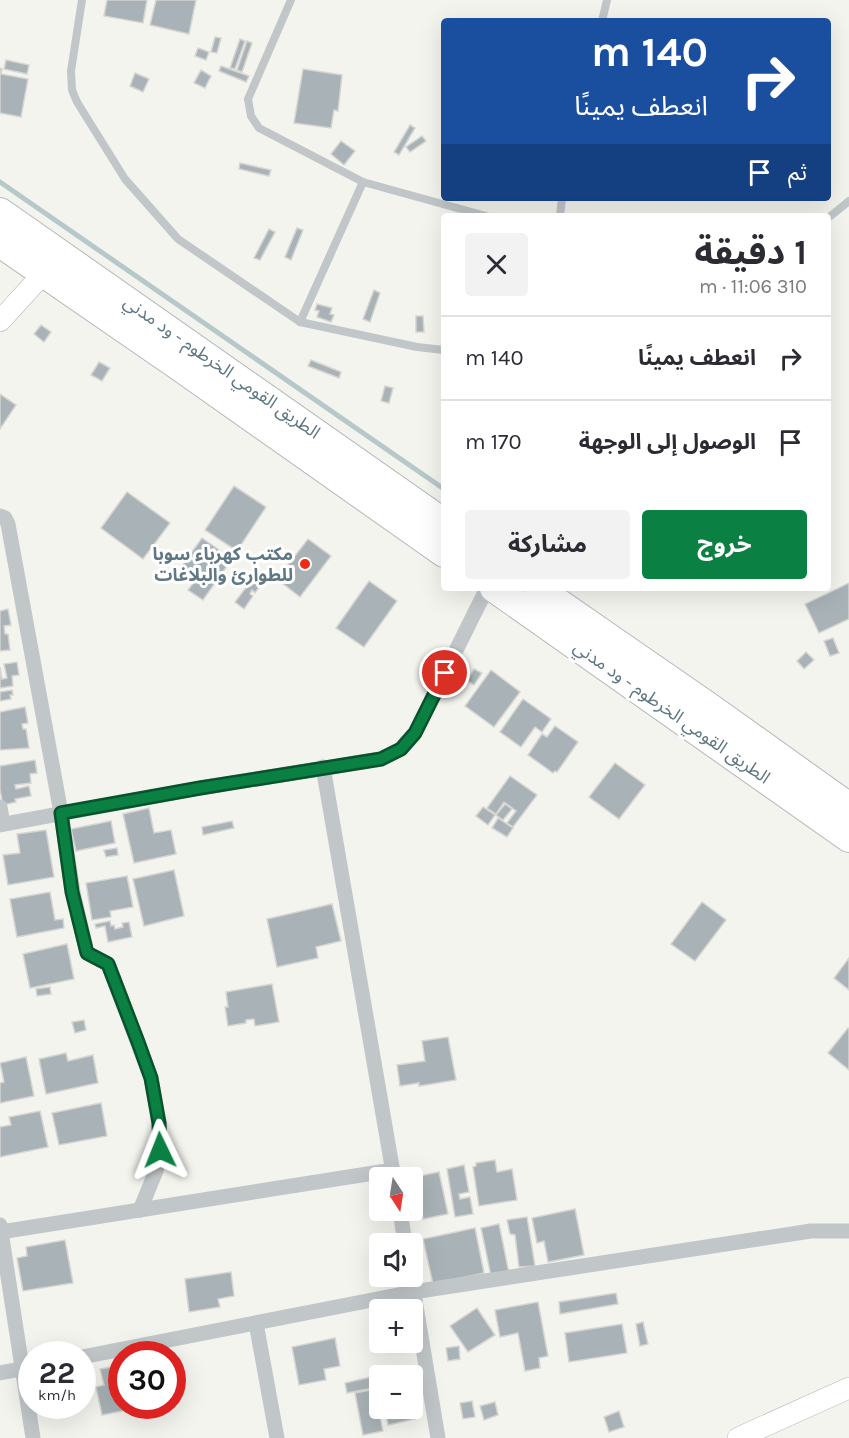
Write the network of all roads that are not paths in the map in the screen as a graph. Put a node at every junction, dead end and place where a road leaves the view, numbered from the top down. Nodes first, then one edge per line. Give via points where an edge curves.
1 (82, 0) edge
2 (291, 0) edge
3 (607, 0) edge
4 (603, 18) edge
5 (363, 182) junction
6 (849, 201) edge
7 (0, 212) edge
8 (475, 213) edge
9 (831, 216) edge
10 (0, 243) edge
11 (44, 273) junction
12 (0, 321) edge
13 (300, 322) junction
14 (441, 350) edge
15 (0, 516) edge
16 (441, 521) edge
17 (441, 551) edge
18 (486, 591) edge
19 (498, 591) edge
20 (541, 591) edge
21 (323, 767) junction
22 (0, 807) edge
23 (849, 807) edge
24 (61, 813) junction
25 (2, 825) edge
26 (849, 837) edge
27 (392, 1167) edge
28 (369, 1177) edge
29 (140, 1210) junction
30 (0, 1230) edge
31 (849, 1231) edge
32 (423, 1283) edge
33 (400, 1287) edge
34 (413, 1287) edge
35 (256, 1323) junction
36 (22, 1341) edge
37 (96, 1354) edge
38 (18, 1370) edge
39 (0, 1373) edge
40 (849, 1388) edge
41 (31, 1419) edge
42 (33, 1438) edge
43 (277, 1438) edge
44 (438, 1438) edge
45 (738, 1438) edge

1 - 13 lane via 71,71 72,90 125,180 178,239
2 - 5 lane via 248,99 251,116 259,128
3 - 4 lane
5 - 8 lane
5 - 13 lane
6 - 9 lane
7 - 16 highway, الطريق القومي الخرطوم - ود مدني
10 - 11 highway, الطريق القومي الخرطوم - ود مدني
11 - 12 street
11 - 17 highway, الطريق القومي الخرطوم - ود مدني
13 - 14 lane
15 - 24 street via 8,524
18 - 21 street via 415,733 401,749 381,759
19 - 26 highway, الطريق القومي الخرطوم - ود مدني
20 - 23 highway, الطريق القومي الخرطوم - ود مدني
21 - 24 street
21 - 27 street
22 - 25 street
24 - 25 street
24 - 29 street via 72,892 87,953 108,964 151,1078 160,1150
28 - 29 street
29 - 30 street
30 - 36 street
31 - 32 street via 811,1231
33 - 35 street
34 - 44 street
35 - 37 street
35 - 43 street
38 - 39 street
40 - 45 street
41 - 42 street

